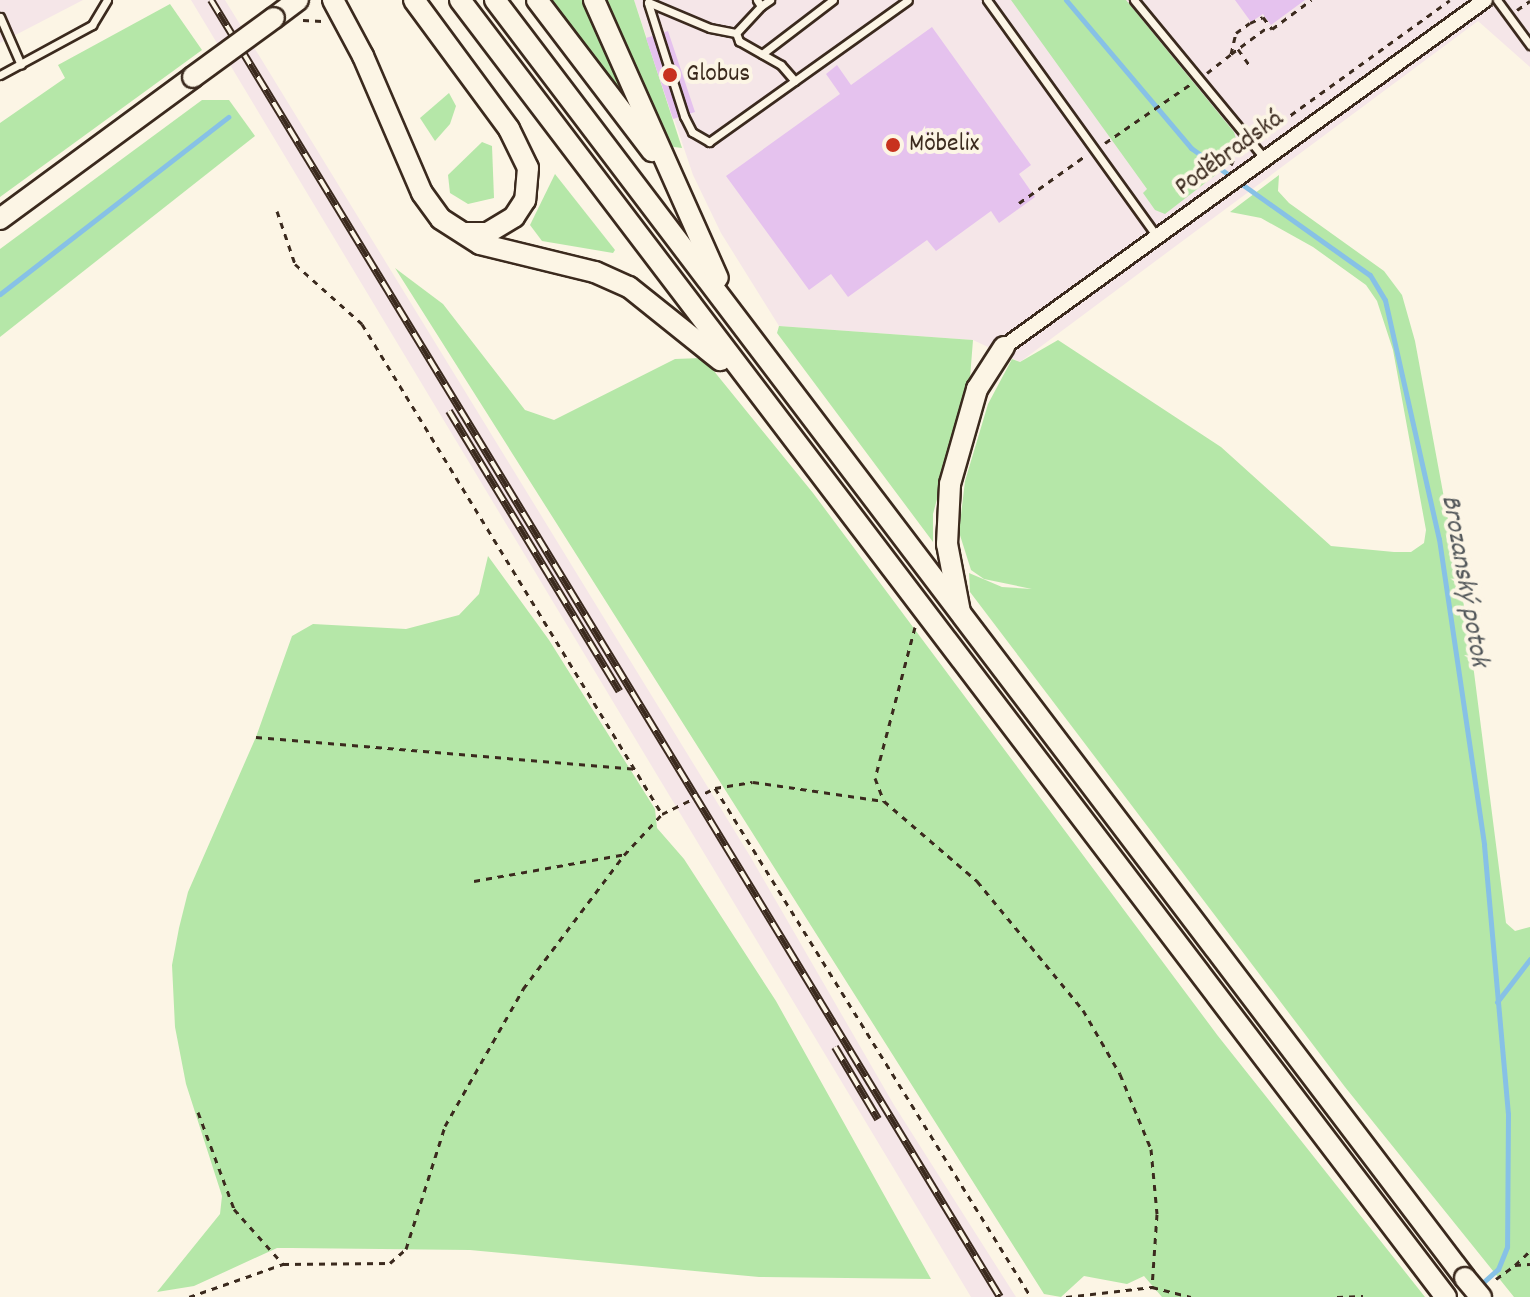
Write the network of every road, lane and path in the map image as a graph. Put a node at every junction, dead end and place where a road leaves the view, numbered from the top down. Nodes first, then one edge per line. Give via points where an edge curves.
1 (107, 0) edge
2 (287, 0) edge
3 (414, 0) edge
4 (460, 0) edge
5 (495, 0) edge
6 (537, 0) edge
7 (594, 0) edge
8 (770, 0) edge
9 (833, 0) edge
10 (886, 0) edge
11 (908, 0) edge
12 (987, 0) edge
13 (1134, 0) edge
14 (1311, 0) edge
15 (1450, 0) edge
16 (1485, 0) edge
17 (1497, 0) edge
18 (1530, 1) edge
19 (648, 2) edge
20 (759, 3) edge
21 (336, 6) edge
22 (297, 10) edge
23 (893, 10) junction
24 (1509, 16) junction
25 (0, 17) edge
26 (274, 18) junction
27 (1269, 26) junction
28 (736, 33) junction
29 (1530, 45) edge
30 (1238, 49) junction
31 (762, 54) junction
32 (1231, 54) junction
33 (21, 65) junction
34 (1250, 66) dead end
35 (0, 75) edge
36 (1200, 78) junction
37 (795, 81) junction
38 (1249, 137) junction
39 (1095, 150) junction
40 (1265, 159) junction
41 (1236, 171) junction
42 (671, 177) junction
43 (1019, 203) dead end
44 (277, 211) dead end
45 (0, 219) edge
46 (441, 219) junction
47 (1157, 237) junction
48 (741, 324) junction
49 (1004, 347) joint
50 (758, 395) junction
51 (920, 608) junction
52 (961, 619) junction
53 (256, 737) dead end
54 (635, 769) junction
55 (715, 788) junction
56 (884, 801) junction
57 (662, 814) junction
58 (625, 854) junction
59 (474, 881) dead end
60 (198, 1112) dead end
61 (1530, 1251) edge
62 (283, 1264) junction
63 (1530, 1264) edge
64 (1515, 1265) junction
65 (1496, 1279) dead end
66 (1152, 1287) junction
67 (1363, 1296) edge
68 (1446, 1296) edge
69 (189, 1297) edge
70 (1031, 1297) edge
71 (1066, 1297) edge
72 (1191, 1297) edge
73 (1337, 1297) edge
74 (1350, 1297) edge
75 (1481, 1297) edge

1 - 33 lane via 92,25
2 - 26 main road
3 - 46 main road via 521,148 528,168 525,200 507,224 477,234
4 - 50 main road
5 - 48 main road
6 - 42 main road
7 - 42 main road
8 - 20 lane
9 - 31 lane
10 - 23 lane
11 - 23 lane
12 - 39 lane
13 - 36 lane
14 - 27 path
15 - 38 path via 1281,122 1269,123
16 - 40 street, Poděbradská
17 - 24 lane
18 - 24 path
19 - 28 lane
19 - 37 lane via 684,116 703,142
20 - 28 lane
21 - 22 path via 318,23
21 - 46 main road via 422,193
22 - 26 main road
23 - 37 lane
24 - 29 lane
25 - 33 lane
26 - 45 main road, bridge
27 - 30 path
27 - 32 path via 1263,17 1236,33
28 - 31 lane via 739,41
30 - 32 path
30 - 34 path
31 - 37 lane
32 - 36 path
33 - 35 lane
36 - 38 lane
36 - 39 path
38 - 40 lane
38 - 41 path via 1236,148
39 - 43 path
39 - 47 lane
40 - 41 street, Poděbradská
41 - 47 street, Poděbradská via 1221,190
42 - 48 main road
44 - 54 path via 295,264 362,324
46 - 50 main road via 480,244 577,267 629,287 681,324
47 - 49 street, Poděbradská
48 - 52 main road
49 - 52 main road via 977,389 950,484 947,544
50 - 51 main road
51 - 56 path via 875,778
51 - 68 main road
52 - 75 main road, bridge
53 - 54 path
54 - 57 path
55 - 56 path via 753,782
55 - 57 path
55 - 70 path
56 - 66 path via 977,881 1083,1010 1120,1074 1151,1149 1157,1214
57 - 58 path
58 - 59 path
58 - 62 path via 523,989 445,1126 406,1249 390,1263
60 - 62 path via 234,1209
61 - 64 path
62 - 69 path
63 - 64 path
64 - 65 path
66 - 71 path
66 - 72 path
67 - 74 path
73 - 74 path

